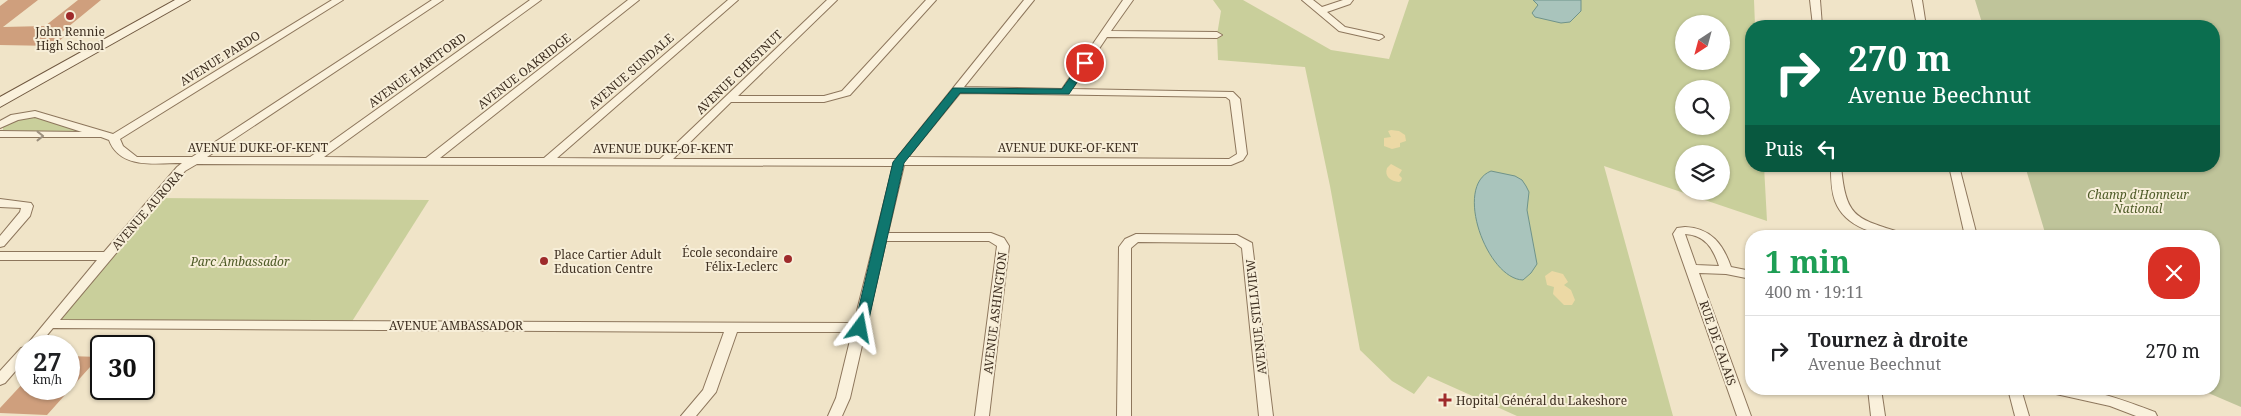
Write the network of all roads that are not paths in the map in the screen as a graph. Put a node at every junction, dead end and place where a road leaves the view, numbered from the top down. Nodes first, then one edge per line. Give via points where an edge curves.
1 (165, 0) edge
2 (184, 0) edge
3 (338, 0) edge
4 (438, 0) edge
5 (536, 0) edge
6 (634, 0) edge
7 (733, 0) edge
8 (832, 0) edge
9 (931, 0) edge
10 (1029, 0) edge
11 (1128, 0) edge
12 (1307, 0) edge
13 (1348, 0) edge
14 (1815, 0) edge
15 (1917, 0) edge
16 (1320, 10) junction
17 (1817, 20) edge
18 (1921, 20) edge
19 (1105, 34) junction
20 (1217, 35) dead end
21 (1379, 37) dead end
22 (957, 90) junction
23 (0, 91) edge
24 (1065, 92) junction
25 (729, 99) junction
26 (0, 103) edge
27 (0, 125) edge
28 (0, 134) edge
29 (111, 136) junction
30 (194, 160) junction
31 (313, 160) junction
32 (430, 161) junction
33 (546, 162) junction
34 (663, 162) junction
35 (899, 162) junction
36 (1837, 172) edge
37 (1955, 172) edge
38 (0, 203) edge
39 (1882, 230) edge
40 (1970, 230) edge
41 (881, 237) junction
42 (0, 242) edge
43 (0, 256) edge
44 (107, 256) junction
45 (1692, 269) junction
46 (1726, 270) junction
47 (1745, 274) edge
48 (52, 324) junction
49 (732, 327) junction
50 (860, 328) junction
51 (42, 335) edge
52 (15, 363) edge
53 (0, 380) edge
54 (1875, 395) edge
55 (2017, 395) edge
56 (2084, 395) edge
57 (688, 416) edge
58 (835, 416) edge
59 (982, 416) edge
60 (1124, 416) edge
61 (1266, 416) edge
62 (1744, 416) edge
63 (1878, 416) edge
64 (2022, 416) edge
65 (2150, 416) edge

1 - 23 main road
2 - 26 main road
3 - 29 street, AVENUE PARDO
4 - 30 street, AVENUE AURORA
5 - 31 street, AVENUE HARTFORD
6 - 32 street, AVENUE OAKRIDGE
7 - 33 street, AVENUE SUNDALE
8 - 25 street, AVENUE CHESTNUT
9 - 25 street via 846,93 824,99
10 - 22 street
11 - 19 street
12 - 16 street
13 - 16 street
14 - 17 street
15 - 18 street
16 - 21 street via 1342,29
19 - 20 street
19 - 24 street
22 - 24 street
22 - 35 street
24 - 35 street, AVENUE DUKE-OF-KENT via 1229,94 1235,99 1242,154 1231,162
25 - 34 street, AVENUE CHESTNUT
27 - 29 street via 15,117 35,114
28 -> 29 street
29 - 30 street, AVENUE DUKE-OF-KENT via 123,153 135,160
30 - 31 street, AVENUE DUKE-OF-KENT
30 - 44 street, AVENUE AURORA via 181,169
31 - 32 street, AVENUE DUKE-OF-KENT
32 - 33 street, AVENUE DUKE-OF-KENT
33 - 34 street, AVENUE DUKE-OF-KENT
34 - 35 street, AVENUE DUKE-OF-KENT
35 - 41 street
36 - 39 street via 1841,202 1847,211 1864,223
37 - 40 street
38 - 42 street via 27,206 26,213
41 - 50 street
41 - 59 street, AVENUE ASHINGTON via 991,237 1003,246
43 - 44 street
44 - 48 street, AVENUE AURORA
45 - 46 street
45 - 46 street, RUE DE CALAIS via 1679,234 1681,231 1712,239
45 - 62 street, RUE DE CALAIS
46 - 47 street
48 - 49 street, AVENUE AMBASSADOR
48 - 51 street, AVENUE AURORA
49 - 50 street, AVENUE AMBASSADOR
49 - 57 street via 709,392
50 - 58 street via 844,398
52 - 53 street
54 - 63 street
55 - 64 street
56 - 65 street via 2112,401
60 - 61 street, AVENUE STILLVIEW via 1125,247 1136,238 1237,239 1248,246

